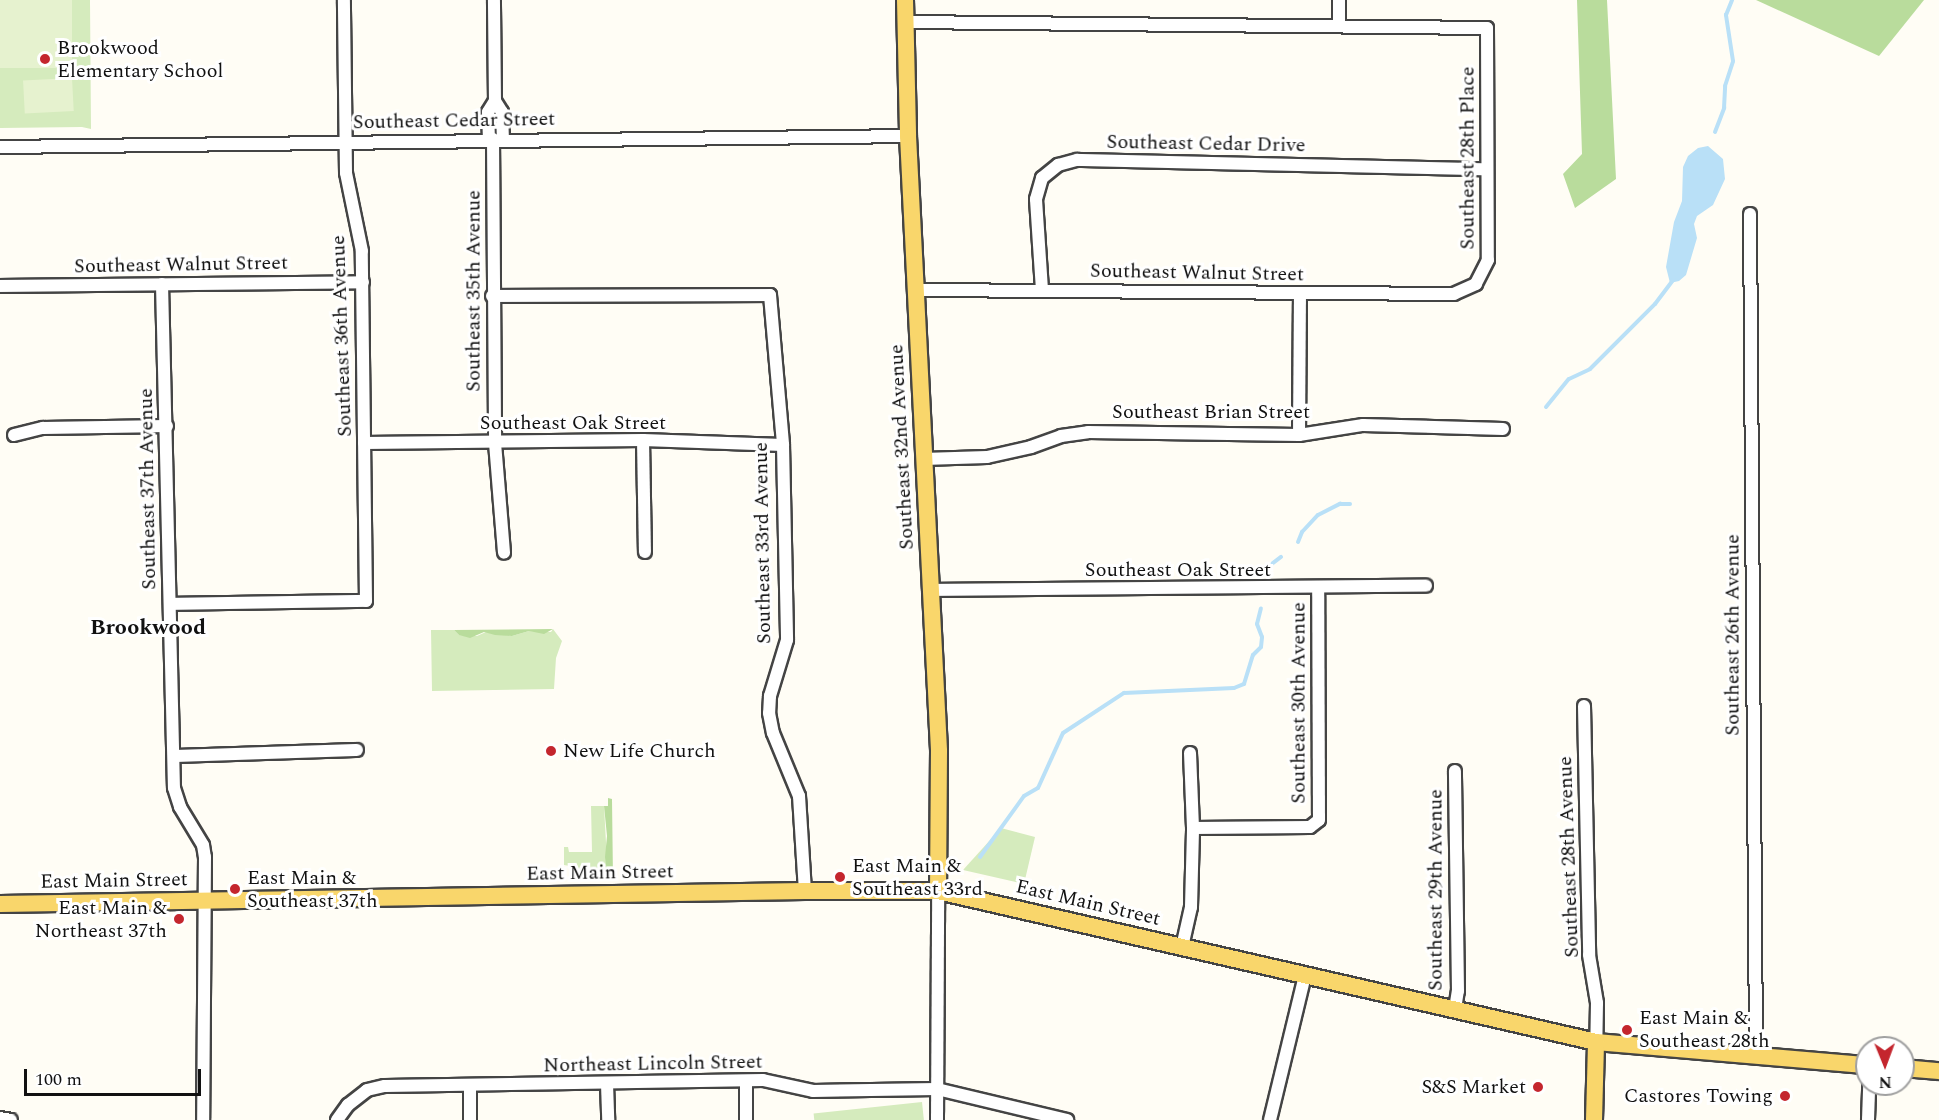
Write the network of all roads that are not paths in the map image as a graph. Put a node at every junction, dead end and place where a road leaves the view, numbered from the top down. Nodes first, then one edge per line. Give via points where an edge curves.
1 (344, 0) edge
2 (494, 0) edge
3 (905, 0) edge
4 (1339, 0) edge
5 (905, 22) junction
6 (1339, 26) junction
7 (908, 136) junction
8 (495, 140) junction
9 (345, 142) junction
10 (0, 147) edge
11 (1487, 169) junction
12 (1750, 214) dead end
13 (363, 282) junction
14 (162, 284) junction
15 (1476, 284) joint
16 (0, 286) edge
17 (916, 290) junction
18 (1042, 290) junction
19 (1300, 294) junction
20 (492, 296) junction
21 (167, 426) junction
22 (1503, 429) dead end
23 (14, 435) dead end
24 (1299, 435) junction
25 (643, 440) junction
26 (364, 443) junction
27 (495, 443) junction
28 (783, 445) junction
29 (923, 459) junction
30 (645, 552) dead end
31 (504, 553) dead end
32 (1426, 586) dead end
33 (1318, 589) junction
34 (930, 590) junction
35 (170, 604) junction
36 (1584, 706) dead end
37 (357, 750) dead end
38 (1190, 753) dead end
39 (174, 756) junction
40 (1455, 771) dead end
41 (1193, 828) junction
42 (805, 891) junction
43 (938, 891) junction
44 (207, 901) junction
45 (0, 904) edge
46 (1182, 947) junction
47 (1305, 975) junction
48 (1455, 1009) junction
49 (1596, 1042) junction
50 (1756, 1056) junction
51 (1855, 1064) edge
52 (1915, 1069) edge
53 (1939, 1071) edge
54 (746, 1081) junction
55 (607, 1084) junction
56 (470, 1085) junction
57 (937, 1089) junction
58 (1869, 1096) edge
59 (0, 1118) edge
60 (11, 1120) edge
61 (203, 1120) edge
62 (337, 1120) edge
63 (470, 1120) edge
64 (608, 1120) edge
65 (746, 1120) edge
66 (938, 1120) edge
67 (1066, 1120) edge
68 (1270, 1120) edge
69 (1594, 1120) edge
70 (1868, 1120) edge

1 - 9 street, Southeast 36th Avenue
2 - 8 street, Southeast 35th Avenue via 495,101 488,112
3 - 5 main road, Southeast 32nd Avenue
4 - 6 street
5 - 6 street
5 - 7 main road, Southeast 32nd Avenue
6 - 11 street, Southeast 28th Place via 1487,28
7 - 8 street, Southeast Cedar Street
7 - 17 main road, Southeast 32nd Avenue
8 - 9 street, Southeast Cedar Street
8 - 20 street, Southeast 35th Avenue
9 - 10 street, Southeast Cedar Street
9 - 13 street, Southeast 36th Avenue via 347,184 359,229
11 - 15 street, Southeast 28th Place via 1488,260
11 - 18 street, Southeast Cedar Drive via 1077,160 1058,165 1042,178 1036,199
12 - 50 street, Southeast 26th Avenue
13 - 14 street, Southeast Walnut Street
13 - 26 street, Southeast 36th Avenue
14 - 16 street, Southeast Walnut Street
14 - 21 street, Southeast 37th Avenue
15 - 19 street, Southeast Walnut Street via 1454,294
17 - 18 street, Southeast Walnut Street
17 - 29 main road, Southeast 32nd Avenue
18 - 19 street, Southeast Walnut Street
19 - 24 street
20 - 27 street, Southeast 35th Avenue
20 - 28 street, Southeast 33rd Avenue via 770,295
21 - 23 street via 43,428
21 - 35 street, Southeast 37th Avenue
22 - 24 street, Southeast Brian Street via 1364,425
24 - 29 street, Southeast Brian Street via 1088,432 987,457
25 - 27 street, Southeast Oak Street
25 - 28 street, Southeast Oak Street
25 - 30 street
26 - 27 street, Southeast Oak Street
26 - 35 street, Southeast 36th Avenue via 366,601
27 - 31 street, Southeast 35th Avenue
28 - 42 street, Southeast 33rd Avenue via 787,640 770,696 769,713 799,796
29 - 34 main road, Southeast 32nd Avenue
32 - 33 street, Southeast Oak Street
33 - 34 street, Southeast Oak Street
33 - 41 street, Southeast 30th Avenue via 1319,820 1310,827
34 - 43 main road, Southeast 32nd Avenue via 939,751
35 - 39 street, Southeast 37th Avenue
36 - 49 street, Southeast 28th Avenue via 1589,955 1596,987
37 - 39 street
38 - 41 street
39 - 44 street, Southeast 37th Avenue via 177,799 203,845
40 - 48 street, Southeast 29th Avenue
41 - 46 street via 1191,907
42 - 43 main road, East Main Street
42 - 44 main road, East Main Street
43 - 46 main road, East Main Street
43 - 57 street
44 - 45 main road, East Main Street
44 - 61 street, Southeast 37th Avenue
46 - 47 main road, East Main Street
47 - 48 main road, East Main Street
47 - 68 street
48 - 49 main road, East Main Street
49 - 50 main road, East Main Street
49 - 69 main road
50 - 51 main road, East Main Street
52 - 53 main road
54 - 55 street, Northeast Lincoln Street
54 - 57 street, Northeast Lincoln Street via 763,1080 813,1091
54 - 65 street
55 - 56 street, Northeast Lincoln Street
55 - 64 street
56 - 62 street, Northeast Lincoln Street via 385,1086 367,1090
56 - 63 street
57 - 66 street
57 - 67 street, Northeast Lincoln Street
58 - 70 street
59 - 60 street

